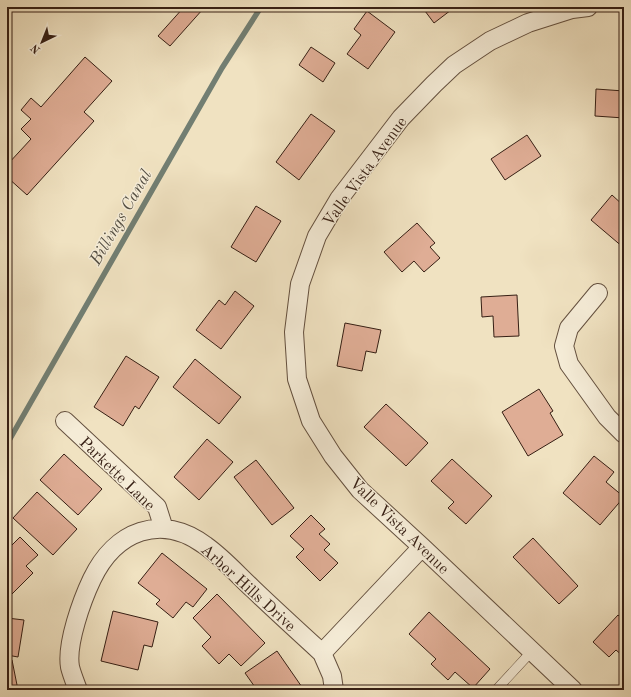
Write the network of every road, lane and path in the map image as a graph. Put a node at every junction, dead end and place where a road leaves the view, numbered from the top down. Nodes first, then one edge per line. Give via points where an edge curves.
1 (588, 7) edge
2 (598, 293) dead end
3 (65, 421) dead end
4 (624, 434) edge
5 (164, 529) junction
6 (422, 546) junction
7 (532, 651) junction
8 (322, 653) junction
9 (78, 690) edge
10 (334, 690) edge
11 (496, 690) edge
12 (573, 690) edge

1 - 6 street, Valle Vista Avenue via 572,9 528,23 490,41 454,65 434,84 402,118 339,199 317,236 300,284 294,332 297,380 311,421 333,456 360,490
2 - 4 street via 569,328 564,346 570,364 607,417
3 - 5 street, Parkette Lane via 157,508
5 - 8 street, Arbor Hills Drive via 183,533 206,546
5 - 9 street, Arbor Hills Drive via 146,529 126,538 109,552 99,565 88,588 70,646 70,666
6 - 7 street, Valle Vista Avenue
6 - 8 street
7 - 11 lane
7 - 12 street, Valle Vista Avenue
8 - 10 street, Arbor Hills Drive via 332,676

